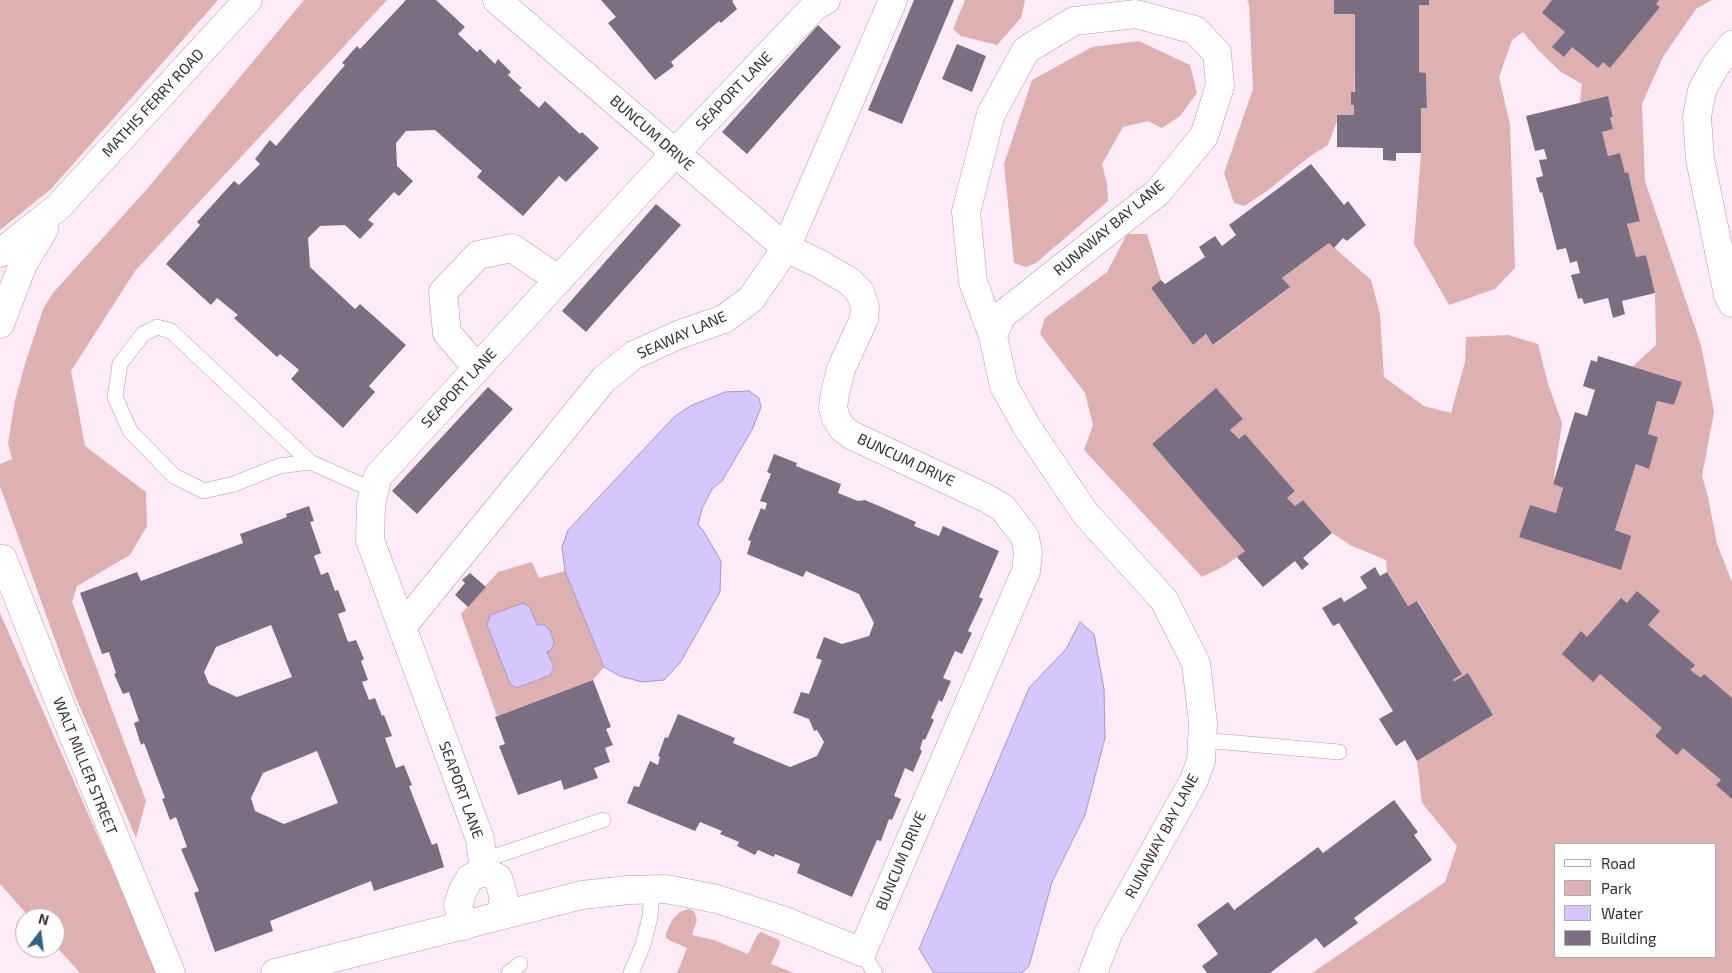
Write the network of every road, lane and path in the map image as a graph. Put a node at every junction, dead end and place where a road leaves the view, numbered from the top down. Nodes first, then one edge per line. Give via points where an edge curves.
1 (248, 0) edge
2 (497, 0) edge
3 (826, 0) edge
4 (887, 2) edge
5 (1732, 44) edge
6 (675, 153) junction
7 (58, 207) junction
8 (786, 248) junction
9 (0, 254) edge
10 (559, 280) junction
11 (1732, 304) edge
12 (0, 324) edge
13 (993, 336) junction
14 (477, 368) junction
15 (310, 462) junction
16 (374, 491) junction
17 (1, 551) edge
18 (402, 628) junction
19 (1202, 740) junction
20 (1339, 752) dead end
21 (603, 820) dead end
22 (484, 866) junction
23 (652, 890) junction
24 (500, 916) junction
25 (464, 926) junction
26 (868, 962) edge
27 (171, 973) edge
28 (276, 973) edge
29 (631, 973) edge
30 (1093, 973) edge

1 - 7 street, MATHIS FERRY ROAD
2 - 6 street, BUNCUM DRIVE
3 - 6 street, SEAPORT LANE via 814,7
4 - 8 street, SEAWAY LANE
5 - 11 street via 1702,90 1697,117 1700,159
6 - 8 street, BUNCUM DRIVE
6 - 10 street, SEAPORT LANE
7 - 9 street, MATHIS FERRY ROAD
7 - 12 street, MATHIS FERRY ROAD via 25,259
8 - 18 street, SEAWAY LANE via 751,299 724,319 634,355 604,379
8 - 26 street, BUNCUM DRIVE via 850,281 860,292 865,307 864,319 841,369 835,393 833,408 842,428 1004,508 1025,537 1028,553 1026,571
10 - 14 street, SEAPORT LANE
10 - 14 street via 512,248 478,255 444,292 447,333
13 - 13 street, RUNAWAY BAY LANE via 1001,316 1158,192 1204,136 1220,86 1217,53 1195,30 1136,14 1074,21 1026,50 991,114 966,212 973,282
13 - 19 street, RUNAWAY BAY LANE via 1004,386 1027,427 1084,513 1164,600 1196,663
14 - 16 street, SEAPORT LANE via 378,476
15 - 15 lane via 171,331 157,327 143,334 120,364 115,397 130,431 174,476 204,491 234,484 279,466
15 - 16 lane
16 - 18 street, SEAPORT LANE via 370,540
17 - 27 street, WALT MILLER STREET via 84,764
18 - 22 street, SEAPORT LANE via 480,839
19 - 20 lane
19 - 30 street, RUNAWAY BAY LANE via 1201,761 1194,780 1108,934
21 - 22 lane
22 - 24 street via 498,878 504,898
22 - 25 street via 470,878 463,890 458,905
23 - 24 street via 582,895
23 - 26 street via 666,889 717,899 785,921
23 - 29 lane via 643,945
24 - 25 street
25 - 28 street

